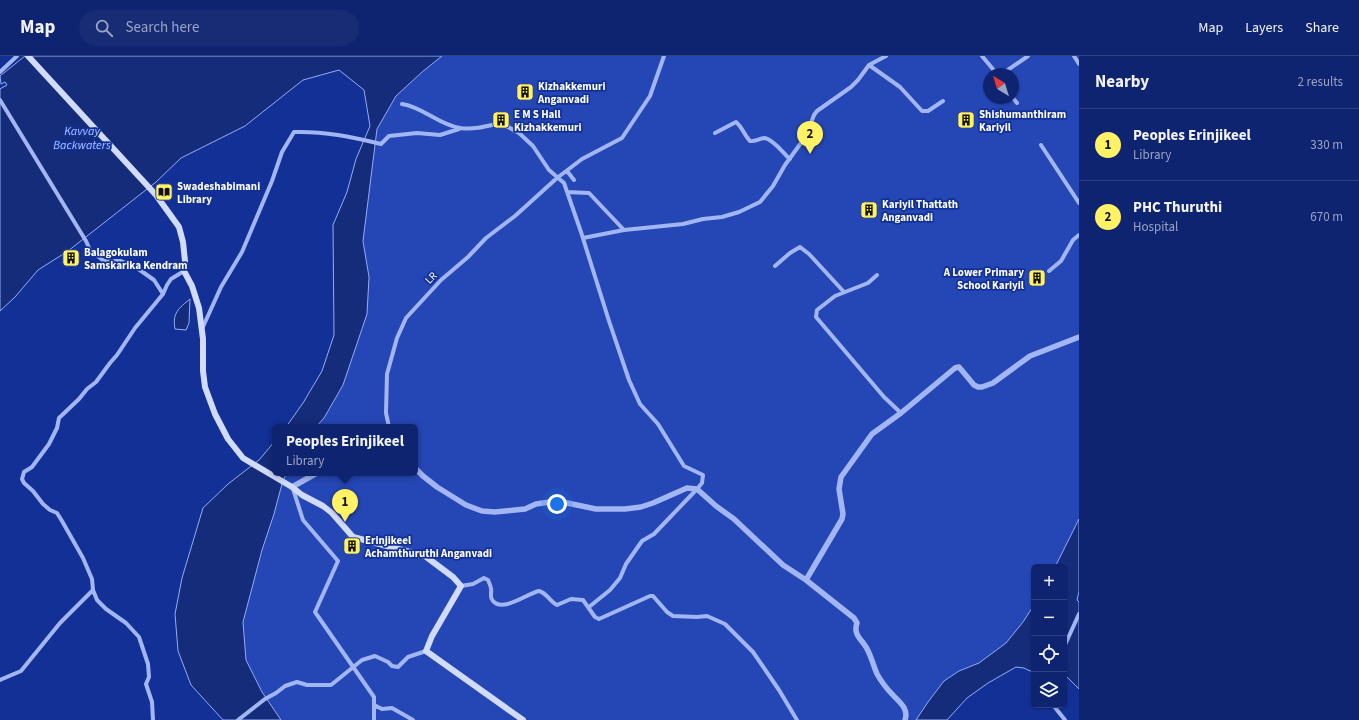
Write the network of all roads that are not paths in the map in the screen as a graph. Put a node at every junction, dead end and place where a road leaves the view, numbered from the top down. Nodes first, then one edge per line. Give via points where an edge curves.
1 (17, 56) edge
2 (28, 56) edge
3 (664, 56) edge
4 (886, 56) edge
5 (982, 56) edge
6 (1028, 56) edge
7 (1074, 56) edge
8 (1079, 64) edge
9 (869, 65) junction
10 (992, 68) edge
11 (1011, 68) edge
12 (0, 72) edge
13 (0, 100) edge
14 (943, 101) dead end
15 (402, 104) dead end
16 (460, 128) junction
17 (715, 132) dead end
18 (1041, 145) dead end
19 (790, 159) junction
20 (566, 171) junction
21 (557, 178) junction
22 (574, 180) dead end
23 (567, 192) junction
24 (1079, 203) edge
25 (624, 230) junction
26 (1079, 234) edge
27 (583, 238) junction
28 (775, 266) dead end
29 (1049, 270) dead end
30 (184, 271) junction
31 (877, 275) dead end
32 (844, 292) junction
33 (163, 294) junction
34 (202, 330) junction
35 (1079, 337) edge
36 (901, 413) junction
37 (389, 424) edge
38 (418, 471) edge
39 (272, 476) edge
40 (273, 476) edge
41 (312, 476) edge
42 (292, 487) junction
43 (697, 489) junction
44 (806, 580) junction
45 (461, 586) junction
46 (93, 590) junction
47 (589, 607) junction
48 (1079, 614) edge
49 (1067, 640) edge
50 (426, 651) junction
51 (354, 667) junction
52 (0, 680) edge
53 (374, 705) junction
54 (1055, 708) edge
55 (152, 720) edge
56 (238, 720) edge
57 (374, 720) edge
58 (413, 720) edge
59 (523, 720) edge
60 (797, 720) edge
61 (905, 720) edge
62 (1065, 720) edge

1 - 12 street
2 - 30 main road via 156,195 179,226 183,242
3 - 20 street, LR via 650,96 622,138
4 - 9 street
5 - 10 street
6 - 11 street
7 - 8 street
9 - 14 street via 900,87 922,111 928,111
9 - 19 street via 851,87 817,111 806,136
13 - 33 street via 90,250 104,261 121,261 137,268 154,280
15 - 16 street via 413,106
16 - 21 street via 478,128 501,123 519,133 533,146 548,170
16 - 34 street via 440,135 417,133 389,136 381,144 344,136 307,131 294,132 282,152 242,252 221,287
17 - 19 street via 736,122 750,142 764,138 770,140
18 - 24 street
19 - 25 street via 760,202 738,212 684,224
20 - 21 street, LR
20 - 22 street
21 - 23 street via 564,183
21 - 37 street, LR via 486,238 441,280 406,318 397,338 387,374 386,413
23 - 25 street via 589,194
23 - 27 street
25 - 27 street
26 - 29 street via 1060,261
27 - 43 street via 629,380 640,404 658,424 684,466 703,475 702,483
28 - 32 street via 800,247
30 - 33 street via 171,279
30 - 34 main road via 197,300
31 - 32 street via 868,283
32 - 36 street via 817,310 816,317 884,397
33 - 46 street via 96,382 59,418 57,428 48,444 32,467 24,472 22,479 43,504 60,517 83,558 92,579
34 - 39 main road via 205,388 228,439 243,458
35 - 36 street via 1030,356 993,383 982,387 974,385 959,367 955,368
36 - 44 street via 872,434 841,476 838,489 842,519
38 - 43 street via 437,487 466,505 482,511 495,512 525,509 550,502 596,509 625,509 647,505 687,488
40 - 42 main road
41 - 42 street
42 - 45 main road via 332,513 353,537 425,556
42 - 51 street via 303,520 338,561 315,612
43 - 44 street via 734,519 783,565
43 - 47 street via 654,534 642,541 620,578
44 - 61 street via 854,618 858,637 866,647 878,674 905,710
45 - 47 street via 473,584 484,578 488,580 493,602 500,605 539,590 557,605 578,599 583,600
45 - 50 main road
46 - 52 street via 60,623 22,671
46 - 55 street via 97,600 139,637 148,664 146,684 152,702
47 - 60 street via 599,619 653,596 673,616 707,616 725,624 753,652 780,690
48 - 49 street
50 - 51 street via 408,657 398,667 375,656 362,660
50 - 59 main road
51 - 53 street via 374,697
51 - 56 street via 332,685 308,685 298,682 286,686
53 - 57 street
53 - 58 street via 382,709 392,708
54 - 62 street

